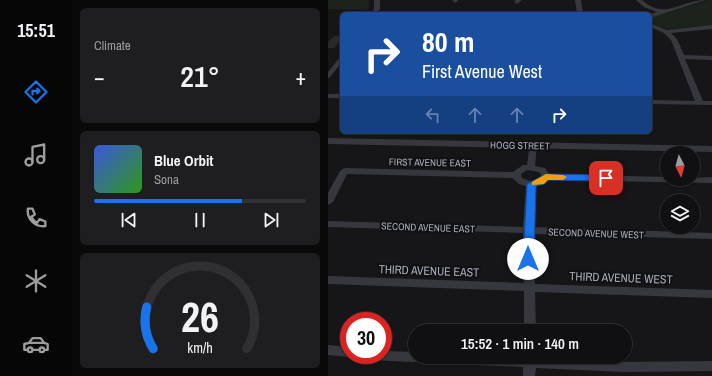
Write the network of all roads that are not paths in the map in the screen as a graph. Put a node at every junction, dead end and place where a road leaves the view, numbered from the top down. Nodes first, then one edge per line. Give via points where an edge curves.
1 (377, 0) edge
2 (578, 0) edge
3 (639, 0) edge
4 (703, 0) edge
5 (375, 12) edge
6 (580, 12) edge
7 (662, 12) junction
8 (652, 15) edge
9 (652, 26) edge
10 (712, 26) edge
11 (666, 32) junction
12 (681, 57) junction
13 (712, 58) edge
14 (340, 61) edge
15 (328, 76) edge
16 (328, 96) edge
17 (340, 96) edge
18 (652, 102) edge
19 (700, 103) junction
20 (712, 103) edge
21 (328, 141) edge
22 (533, 145) junction
23 (712, 149) edge
24 (531, 167) junction
25 (516, 175) junction
26 (546, 177) junction
27 (712, 180) edge
28 (531, 184) junction
29 (328, 202) edge
30 (328, 224) edge
31 (528, 230) junction
32 (712, 236) edge
33 (328, 280) edge
34 (529, 288) junction
35 (712, 294) edge
36 (530, 324) edge
37 (328, 350) edge
38 (340, 351) edge
39 (392, 357) edge
40 (529, 366) edge
41 (712, 366) edge

1 - 5 street
2 - 6 street
3 - 7 street via 646,6
4 - 7 street
7 - 8 street
9 - 11 street
10 - 11 street
11 - 12 street via 674,39
12 - 13 street
12 - 19 street
14 - 15 street
16 - 17 street
18 - 19 street
19 - 20 street
21 - 22 street, HOGG STREET
22 - 23 street, HOGG STREET
22 - 24 street
24 - 25 street via 519,170
24 - 26 street via 542,170
25 - 28 street via 520,181
25 - 29 street, FIRST AVENUE EAST via 344,171
26 - 27 street
26 - 28 street via 541,182
28 - 31 street
30 - 31 street, SECOND AVENUE EAST
31 - 32 street, SECOND AVENUE WEST
31 - 34 street
33 - 34 street, THIRD AVENUE EAST
34 - 35 street, THIRD AVENUE WEST
34 - 36 street
37 - 38 street
39 - 40 street
40 - 41 street

